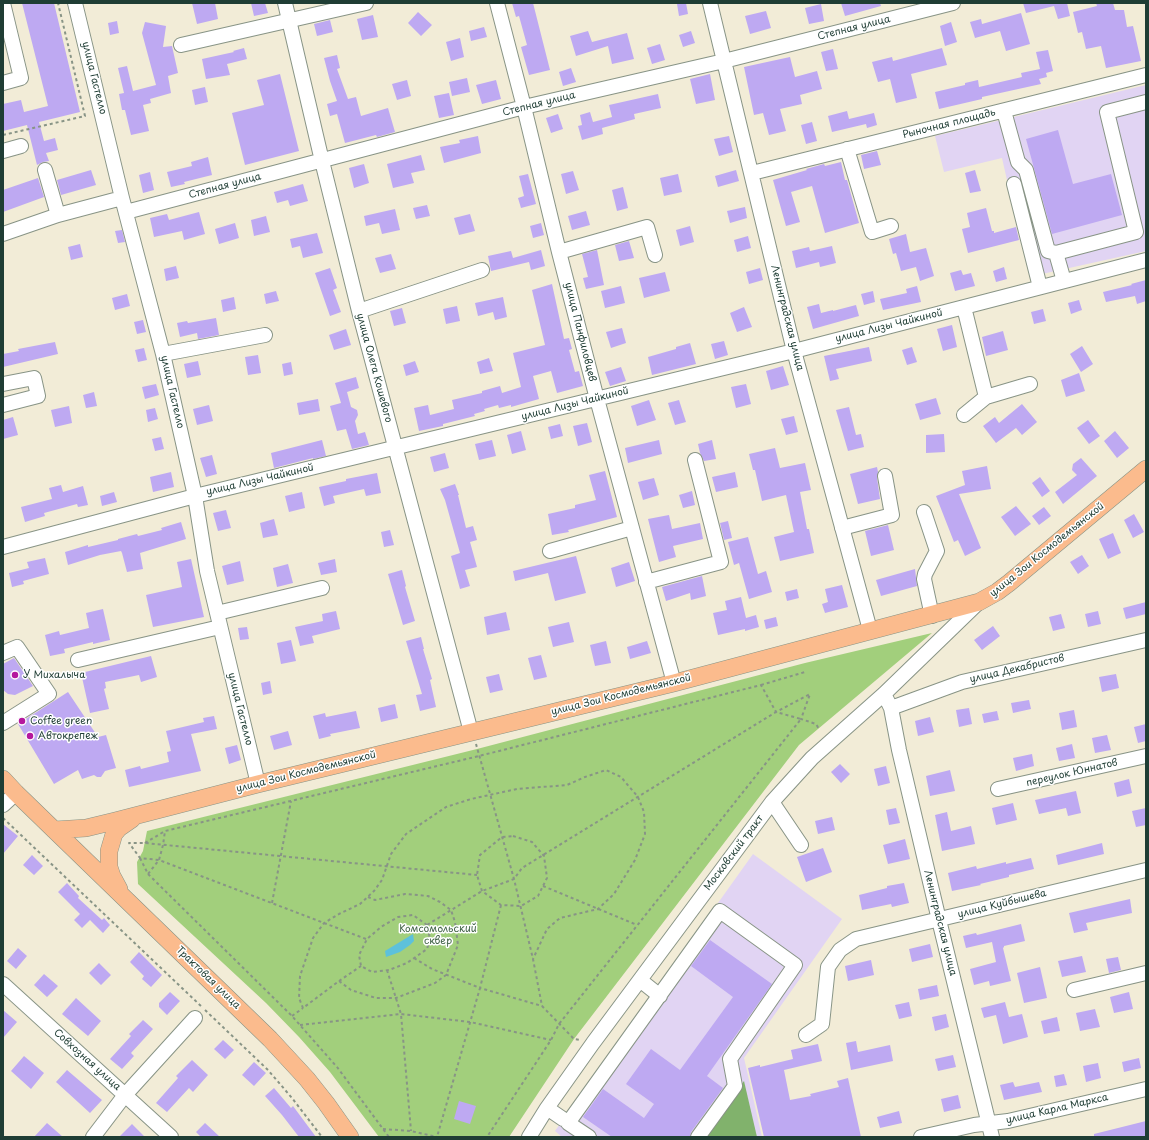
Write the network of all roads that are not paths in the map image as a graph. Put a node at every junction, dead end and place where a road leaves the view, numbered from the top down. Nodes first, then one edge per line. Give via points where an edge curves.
1 (4, 3) edge
2 (76, 3) edge
3 (285, 3) edge
4 (366, 3) edge
5 (497, 3) edge
6 (710, 3) edge
7 (953, 3) edge
8 (289, 21) junction
9 (181, 46) dead end
10 (724, 61) junction
11 (1146, 76) edge
12 (3, 83) edge
13 (1146, 102) edge
14 (524, 107) junction
15 (1004, 111) junction
16 (22, 146) dead end
17 (847, 149) junction
18 (3, 151) edge
19 (322, 161) junction
20 (45, 170) dead end
21 (752, 174) junction
22 (1014, 184) dead end
23 (122, 198) junction
24 (126, 212) junction
25 (58, 215) junction
26 (892, 226) dead end
27 (3, 234) edge
28 (559, 252) junction
29 (1056, 253) junction
30 (656, 256) dead end
31 (1146, 260) edge
32 (482, 270) dead end
33 (1064, 281) junction
34 (1040, 287) junction
35 (964, 307) junction
36 (359, 311) junction
37 (265, 335) dead end
38 (794, 351) junction
39 (163, 354) junction
40 (3, 384) edge
41 (1030, 384) dead end
42 (986, 396) junction
43 (597, 399) junction
44 (3, 405) edge
45 (964, 415) dead end
46 (395, 448) junction
47 (695, 460) dead end
48 (1146, 469) edge
49 (885, 476) dead end
50 (195, 496) junction
51 (924, 512) dead end
52 (632, 528) junction
53 (842, 528) junction
54 (3, 547) edge
55 (550, 551) dead end
56 (646, 582) junction
57 (322, 588) dead end
58 (979, 602) junction
59 (217, 613) junction
60 (932, 616) junction
61 (220, 627) junction
62 (870, 630) junction
63 (1146, 640) edge
64 (3, 653) edge
65 (78, 660) dead end
66 (674, 683) junction
67 (884, 694) junction
68 (891, 708) junction
69 (3, 723) edge
70 (471, 732) junction
71 (1146, 756) edge
72 (3, 779) edge
73 (258, 784) junction
74 (998, 789) dead end
75 (16, 793) junction
76 (772, 802) junction
77 (3, 805) edge
78 (139, 814) junction
79 (54, 830) junction
80 (801, 845) dead end
81 (1146, 870) edge
82 (127, 901) junction
83 (939, 920) junction
84 (1146, 973) edge
85 (640, 980) junction
86 (3, 984) edge
87 (1074, 990) dead end
88 (660, 996) junction
89 (195, 1018) dead end
90 (806, 1035) dead end
91 (1146, 1089) edge
92 (125, 1095) junction
93 (547, 1108) junction
94 (563, 1119) dead end
95 (989, 1122) junction
96 (93, 1137) edge
97 (171, 1137) edge
98 (350, 1137) edge
99 (528, 1137) edge
100 (589, 1137) edge
101 (698, 1137) edge
102 (921, 1137) edge
103 (992, 1137) edge

1 - 12 street via 21,78
2 - 23 street, улица Гастелло
3 - 8 street, улица Олега Кошевого
4 - 8 street
5 - 14 street, улица Панфиловцев
6 - 10 street, Ленинградская улица
7 - 10 street, Степная улица
8 - 9 street
8 - 19 street, улица Олега Кошевого
10 - 14 street, Степная улица
10 - 21 street, Ленинградская улица
11 - 15 street, Рыночная площадь
13 - 29 street via 1107,112 1136,232
14 - 19 street, Степная улица
14 - 28 street, улица Панфиловцев
15 - 17 street, Рыночная площадь
15 - 29 street via 1018,162 1026,170 1048,252
16 - 18 street
17 - 21 street, Рыночная площадь
17 - 26 street via 872,232
19 - 24 street, Степная улица
19 - 36 street, улица Олега Кошевого
20 - 25 street
21 - 38 street, Ленинградская улица
22 - 34 street
23 - 24 street, улица Гастелло
23 - 25 street
24 - 39 street, улица Гастелло
25 - 27 street
28 - 30 street via 647,227
28 - 43 street, улица Панфиловцев
29 - 33 street
31 - 33 street, улица Лизы Чайкиной
32 - 36 street
33 - 34 street, улица Лизы Чайкиной
34 - 35 street, улица Лизы Чайкиной
35 - 38 street, улица Лизы Чайкиной
35 - 42 street
36 - 46 street, улица Олега Кошевого
37 - 39 street
38 - 43 street, улица Лизы Чайкиной
38 - 53 street, Ленинградская улица
39 - 50 street, улица Гастелло
40 - 44 street via 34,378 38,396
41 - 42 street
42 - 45 street
43 - 46 street, улица Лизы Чайкиной
43 - 52 street, улица Панфиловцев
46 - 50 street, улица Лизы Чайкиной
46 - 70 street, улица Олега Кошевого
47 - 56 street via 721,562
48 - 58 main road, улица Зои Космодемьянской via 1009,583
49 - 53 street via 892,515
50 - 54 street, улица Лизы Чайкиной
50 - 59 street, улица Гастелло via 207,571
51 - 60 street via 937,551 924,579
52 - 55 street
52 - 56 street, улица Панфиловцев
53 - 62 street, Ленинградская улица
56 - 66 street, улица Панфиловцев
57 - 59 street
58 - 60 main road, улица Зои Космодемьянской
58 - 67 street, Московский тракт
59 - 61 street, улица Гастелло
60 - 62 main road, улица Зои Космодемьянской
61 - 65 street
61 - 73 street, улица Гастелло
62 - 66 main road, улица Зои Космодемьянской
63 - 68 street, улица Декабристов via 962,682
64 - 69 street via 16,647 49,694
66 - 70 main road, улица Зои Космодемьянской
67 - 68 street, Ленинградская улица
67 - 76 street, Московский тракт via 812,758
68 - 83 street, Ленинградская улица
70 - 73 main road, улица Зои Космодемьянской
71 - 74 street, переулок Юннатов
72 - 75 main road, Трактовая улица
73 - 78 main road, улица Зои Космодемьянской
75 - 77 street
75 - 79 main road, Трактовая улица
76 - 80 street
76 - 85 street, Московский тракт
78 - 79 main road, улица Зои Космодемьянской via 86,828
78 - 82 main road via 114,834 109,850 112,876
79 - 82 main road, Трактовая улица
81 - 83 street, улица Куйбышева
82 - 98 main road, Трактовая улица via 270,1039 307,1079
83 - 90 street, улица Куйбышева via 856,939 840,950 828,967 822,1024
83 - 95 street, Ленинградская улица
84 - 87 street
85 - 88 street
85 - 93 street, Московский тракт
86 - 92 street, Совхозная улица
88 - 100 street via 568,1123
88 - 101 street via 720,911 795,965 730,1059 735,1086
89 - 92 street
91 - 95 street, улица Карла Маркса via 1008,1122
92 - 96 street
92 - 97 street, Совхозная улица
93 - 94 street
93 - 99 street, Московский тракт
95 - 102 street, улица Карла Маркса
95 - 103 street, Ленинградская улица

